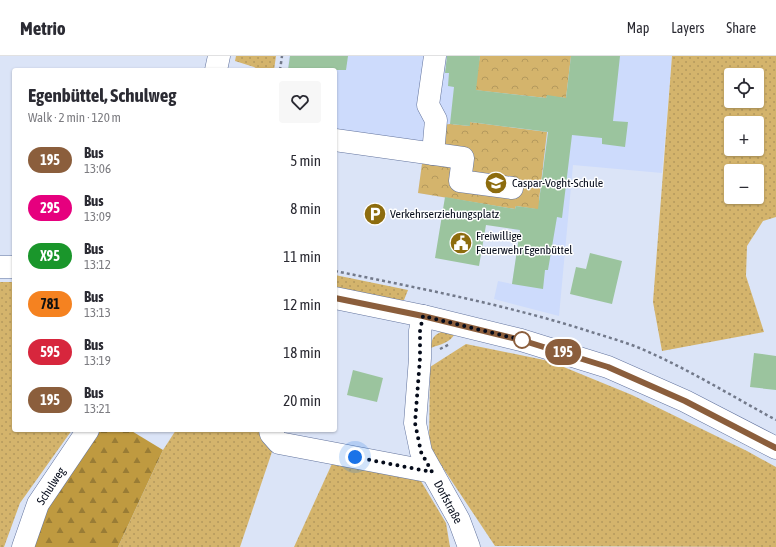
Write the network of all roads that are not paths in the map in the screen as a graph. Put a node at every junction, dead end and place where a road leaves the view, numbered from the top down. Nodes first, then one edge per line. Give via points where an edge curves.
1 (219, 56) edge
2 (435, 56) edge
3 (216, 68) edge
4 (337, 140) edge
5 (433, 154) junction
6 (512, 188) dead end
7 (0, 267) edge
8 (12, 267) edge
9 (337, 298) edge
10 (423, 316) junction
11 (87, 432) edge
12 (270, 432) edge
13 (776, 448) edge
14 (432, 472) junction
15 (23, 547) edge
16 (469, 547) edge

1 - 3 main road
2 - 5 main road via 428,105 436,120
4 - 5 main road
5 - 6 main road via 463,158 460,181
7 - 8 main road
9 - 10 main road
10 - 13 main road via 521,340 608,367 685,401
10 - 14 main road, Dorfstraße via 415,423 421,452
11 - 15 main road, Schulweg via 38,504
12 - 14 main road via 279,443
14 - 16 main road, Dorfstraße via 459,520

